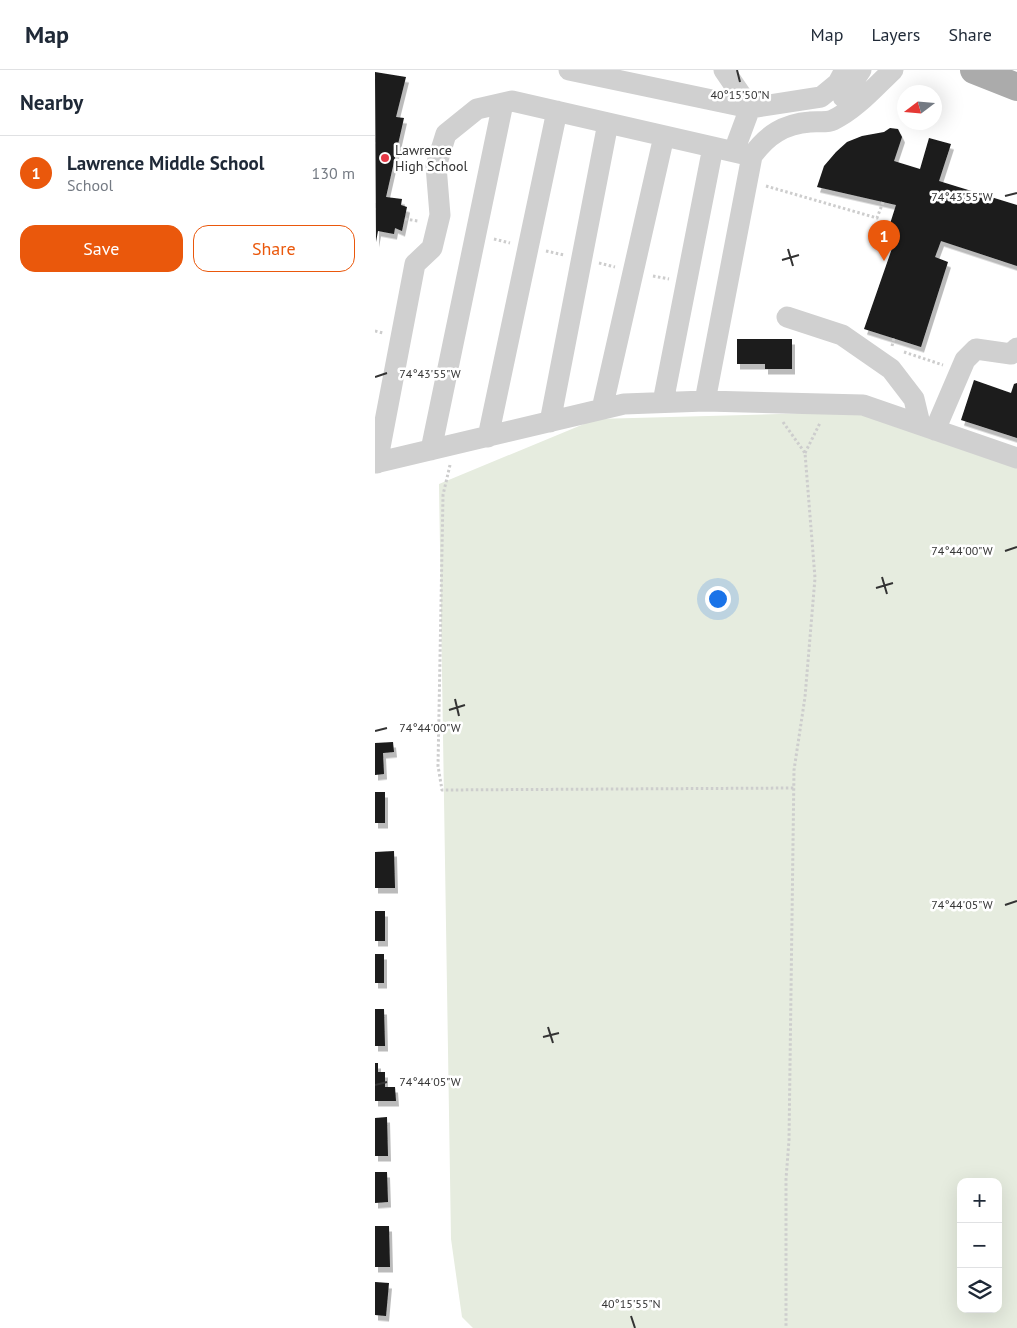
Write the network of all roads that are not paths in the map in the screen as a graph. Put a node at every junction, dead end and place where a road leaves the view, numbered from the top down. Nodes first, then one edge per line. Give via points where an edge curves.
1 (569, 70) edge
2 (724, 70) edge
3 (845, 70) edge
4 (861, 70) edge
5 (893, 70) edge
6 (974, 70) edge
7 (1017, 87) edge
8 (503, 103) junction
9 (750, 108) junction
10 (557, 111) junction
11 (814, 121) junction
12 (608, 123) junction
13 (664, 136) junction
14 (733, 151) junction
15 (787, 317) dead end
16 (1017, 348) edge
17 (705, 401) junction
18 (663, 402) junction
19 (602, 409) junction
20 (550, 422) junction
21 (928, 427) junction
22 (488, 436) junction
23 (431, 450) junction
24 (1017, 458) edge
25 (376, 463) edge

1 - 9 lane
2 - 9 lane
3 - 9 lane via 838,83 821,97
4 - 11 lane via 841,100
5 - 11 lane via 850,109 831,121
6 - 7 main road
8 - 10 lane via 512,101
8 - 23 lane
8 - 25 lane via 477,109 446,134 436,166 440,215 432,248 415,264
9 - 14 lane
10 - 12 lane
10 - 22 lane
11 - 14 lane via 793,123 759,147
12 - 13 lane
12 - 20 lane
13 - 14 lane
13 - 19 lane
14 - 17 lane
14 - 18 lane
15 - 21 lane via 842,335 891,369 914,399
16 - 21 lane via 1011,354 976,349 965,360
17 - 18 lane
17 - 21 lane via 863,405
18 - 19 lane
19 - 20 lane
20 - 22 lane
21 - 24 lane
22 - 23 lane
23 - 25 lane

